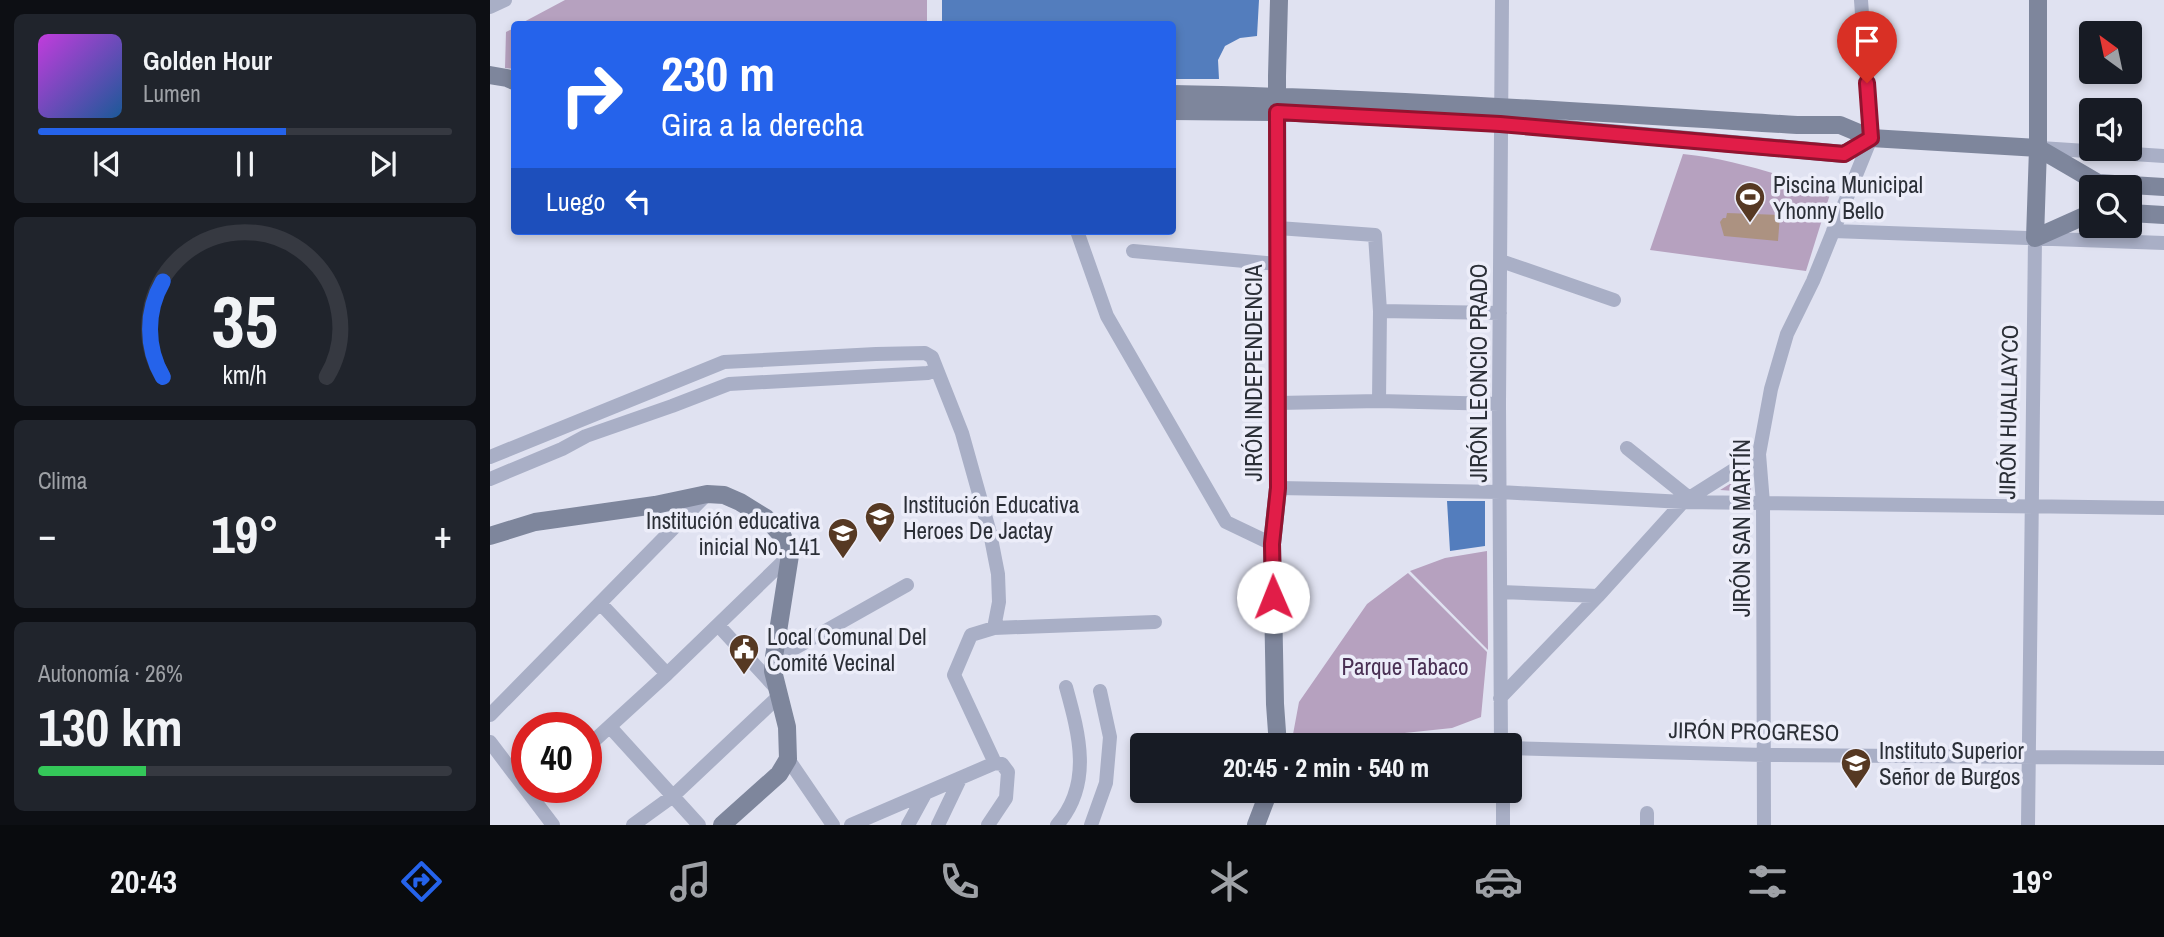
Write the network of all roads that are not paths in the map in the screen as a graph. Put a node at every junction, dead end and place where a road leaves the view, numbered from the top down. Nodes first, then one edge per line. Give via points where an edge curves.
1 (505, 0) edge
2 (1279, 0) edge
3 (1502, 0) edge
4 (1861, 0) edge
5 (2038, 0) edge
6 (490, 7) edge
7 (1176, 94) edge
8 (1277, 104) junction
9 (1176, 111) edge
10 (1500, 115) junction
11 (1871, 138) junction
12 (2038, 148) junction
13 (2164, 156) edge
14 (2164, 187) edge
15 (2142, 214) edge
16 (2164, 215) edge
17 (2079, 219) edge
18 (1278, 228) junction
19 (1833, 231) junction
20 (1078, 235) edge
21 (2035, 238) junction
22 (2164, 243) edge
23 (1133, 251) dead end
24 (1501, 261) junction
25 (1278, 264) junction
26 (1614, 300) dead end
27 (1380, 311) junction
28 (1500, 313) junction
29 (934, 363) junction
30 (1380, 401) junction
31 (1278, 403) junction
32 (1499, 404) junction
33 (1627, 448) dead end
34 (1759, 454) junction
35 (490, 457) edge
36 (490, 479) edge
37 (1278, 488) junction
38 (1500, 492) junction
39 (708, 494) junction
40 (1685, 499) junction
41 (1763, 503) junction
42 (2032, 507) junction
43 (2164, 508) edge
44 (490, 536) edge
45 (1272, 544) junction
46 (790, 555) junction
47 (907, 585) dead end
48 (1501, 592) junction
49 (1598, 596) junction
50 (600, 603) junction
51 (1155, 622) dead end
52 (718, 625) junction
53 (994, 628) junction
54 (774, 657) junction
55 (667, 674) junction
56 (1066, 687) dead end
57 (1100, 691) dead end
58 (778, 693) junction
59 (1500, 698) junction
60 (490, 715) edge
61 (610, 727) junction
62 (1277, 733) edge
63 (1501, 733) edge
64 (602, 734) edge
65 (490, 741) edge
66 (1522, 748) edge
67 (1764, 755) junction
68 (2029, 758) junction
69 (2164, 758) edge
70 (788, 759) junction
71 (995, 763) junction
72 (511, 764) edge
73 (960, 779) junction
74 (925, 794) junction
75 (673, 796) junction
76 (542, 803) edge
77 (1264, 803) edge
78 (1503, 803) edge
79 (553, 825) edge
80 (634, 825) edge
81 (699, 825) edge
82 (722, 825) edge
83 (832, 825) edge
84 (851, 825) edge
85 (908, 825) edge
86 (937, 825) edge
87 (988, 825) edge
88 (1058, 825) edge
89 (1091, 825) edge
90 (1254, 825) edge
91 (1503, 825) edge
92 (1764, 825) edge
93 (2028, 825) edge

1 - 6 street
2 - 8 street, JIRÓN INDEPENDENCIA
3 - 10 street, JIRÓN LEONCIO PRADO
4 - 11 street, JIRÓN SAN MARTÍN
5 - 12 street, JIRÓN HUALLAYCO
7 - 8 street
8 - 9 street
8 - 10 street
8 - 18 street, JIRÓN INDEPENDENCIA
10 - 11 street via 1840,125
10 - 11 street via 1844,154
10 - 24 street, JIRÓN LEONCIO PRADO
11 - 12 street
11 - 19 street, JIRÓN SAN MARTÍN
12 - 13 street
12 - 14 street via 2098,183
12 - 21 street, JIRÓN HUALLAYCO
15 - 16 street
17 - 21 street
18 - 25 street, JIRÓN INDEPENDENCIA
18 - 27 street via 1375,235
19 - 21 street
19 - 34 street, JIRÓN SAN MARTÍN via 1787,334
20 - 45 street via 1107,316 1226,522
21 - 22 street
21 - 42 street, JIRÓN HUALLAYCO
23 - 25 street
24 - 26 street
24 - 28 street, JIRÓN LEONCIO PRADO
25 - 31 street, JIRÓN INDEPENDENCIA
27 - 28 street
27 - 30 street
28 - 32 street, JIRÓN LEONCIO PRADO
29 - 35 street via 925,353 724,362
29 - 36 street via 928,373 729,384 586,436
29 - 53 street via 962,433 990,533 998,574
30 - 31 street
30 - 32 street
31 - 37 street, JIRÓN INDEPENDENCIA
32 - 38 street, JIRÓN LEONCIO PRADO
33 - 40 street
34 - 40 street
34 - 41 street, JIRÓN SAN MARTÍN
37 - 38 street
37 - 45 street, JIRÓN INDEPENDENCIA
38 - 40 street
38 - 48 street, JIRÓN LEONCIO PRADO
39 - 44 street via 534,522
39 - 46 street via 724,495 766,519 783,537
39 - 50 street
40 - 41 street
40 - 49 street
41 - 42 street
41 - 67 street, JIRÓN SAN MARTÍN
42 - 43 street
42 - 68 street, JIRÓN HUALLAYCO
45 - 62 street, JIRÓN INDEPENDENCIA
46 - 52 street
46 - 54 street
47 - 54 street
48 - 49 street
48 - 59 street, JIRÓN LEONCIO PRADO
49 - 59 street
50 - 55 street
50 - 60 street
51 - 53 street
52 - 55 street
52 - 58 street
53 - 71 street via 971,635 954,675
54 - 58 street
55 - 61 street
56 - 88 street via 1081,756 1069,812
57 - 89 street via 1110,737 1106,783
58 - 70 street via 788,727
58 - 75 street
59 - 63 street, JIRÓN LEONCIO PRADO
61 - 64 street
61 - 75 street
65 - 72 street
66 - 67 street, JIRÓN PROGRESO
67 - 68 street, JIRÓN PROGRESO
67 - 92 street, JIRÓN SAN MARTÍN
68 - 69 street, JIRÓN PROGRESO
68 - 93 street, JIRÓN HUALLAYCO
70 - 82 street via 779,775
70 - 83 street
71 - 73 street
71 - 87 street via 1008,772 1006,798
73 - 74 street
73 - 86 street
74 - 84 street
74 - 85 street
75 - 80 street
75 - 81 street
76 - 79 street
77 - 90 street
78 - 91 street

